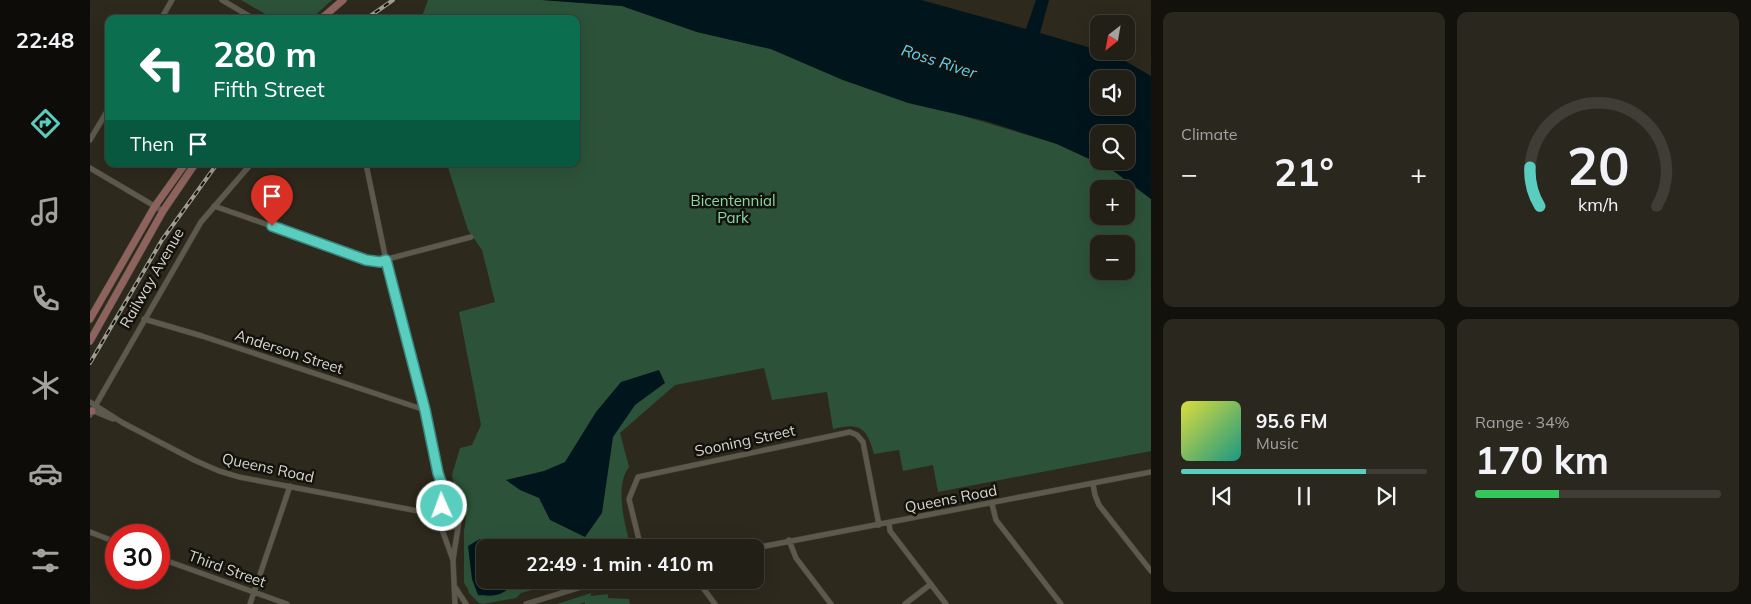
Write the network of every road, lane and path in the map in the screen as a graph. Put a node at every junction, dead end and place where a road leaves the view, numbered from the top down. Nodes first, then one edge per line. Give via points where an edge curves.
1 (172, 0) edge
2 (222, 0) edge
3 (343, 0) edge
4 (163, 15) edge
5 (247, 15) edge
6 (326, 15) edge
7 (105, 115) edge
8 (90, 140) edge
9 (183, 167) edge
10 (193, 167) edge
11 (248, 167) edge
12 (367, 167) edge
13 (90, 168) edge
14 (155, 206) junction
15 (214, 206) junction
16 (163, 211) junction
17 (471, 238) dead end
18 (386, 260) junction
19 (144, 319) junction
20 (90, 320) edge
21 (90, 341) edge
22 (91, 409) edge
23 (425, 410) junction
24 (1151, 472) edge
25 (1093, 484) junction
26 (442, 485) junction
27 (290, 486) junction
28 (992, 504) junction
29 (441, 507) junction
30 (458, 509) junction
31 (418, 511) junction
32 (459, 521) junction
33 (889, 523) junction
34 (440, 524) junction
35 (879, 525) junction
36 (90, 532) edge
37 (105, 538) edge
38 (639, 539) edge
39 (789, 540) junction
40 (764, 546) edge
41 (453, 560) junction
42 (170, 562) edge
43 (1151, 572) edge
44 (931, 584) junction
45 (455, 586) junction
46 (575, 589) edge
47 (704, 589) edge
48 (254, 592) junction
49 (250, 604) edge
50 (287, 604) edge
51 (456, 604) edge
52 (466, 604) edge
53 (526, 604) edge
54 (716, 604) edge
55 (830, 604) edge
56 (905, 604) edge
57 (946, 604) edge
58 (1061, 604) edge

1 - 4 street
2 - 5 street
3 - 6 main road
7 - 8 street
9 - 14 main road
10 - 16 main road, Railway Avenue
11 - 15 street, Railway Avenue
12 - 18 street
13 - 14 street
14 - 16 street
14 - 20 main road
15 - 18 street via 366,260
15 - 19 street, Railway Avenue via 201,222
16 - 21 main road, Railway Avenue
17 - 18 street
18 - 23 street
19 - 22 street, Railway Avenue
19 - 23 street, Anderson Street
22 - 27 street, Queens Road via 219,472
23 - 26 street
24 - 25 street, Queens Road
25 - 28 street, Queens Road
25 - 43 street via 1099,505
26 - 29 street
26 - 30 street
27 - 31 street, Queens Road
27 - 48 street
28 - 33 street, Queens Road
28 - 58 street via 996,520
29 - 30 street via 450,504
29 - 31 street, Queens Road
29 - 34 street via 437,518
30 - 32 street
31 - 34 street, Queens Road
32 - 34 street via 451,528
32 - 41 street
33 - 35 street, Queens Road
33 - 44 street via 890,531
34 - 41 street
35 - 38 street, Sooning Street via 864,442 850,432 638,477 629,499
35 - 39 street, Queens Road
36 - 37 street
39 - 40 street, Queens Road
39 - 55 street via 796,558
41 - 45 street
42 - 48 street, Third Street
44 - 56 street
44 - 57 street
45 - 51 street
45 - 52 street
46 - 53 street
47 - 54 street
48 - 49 street
48 - 50 street, Third Street

